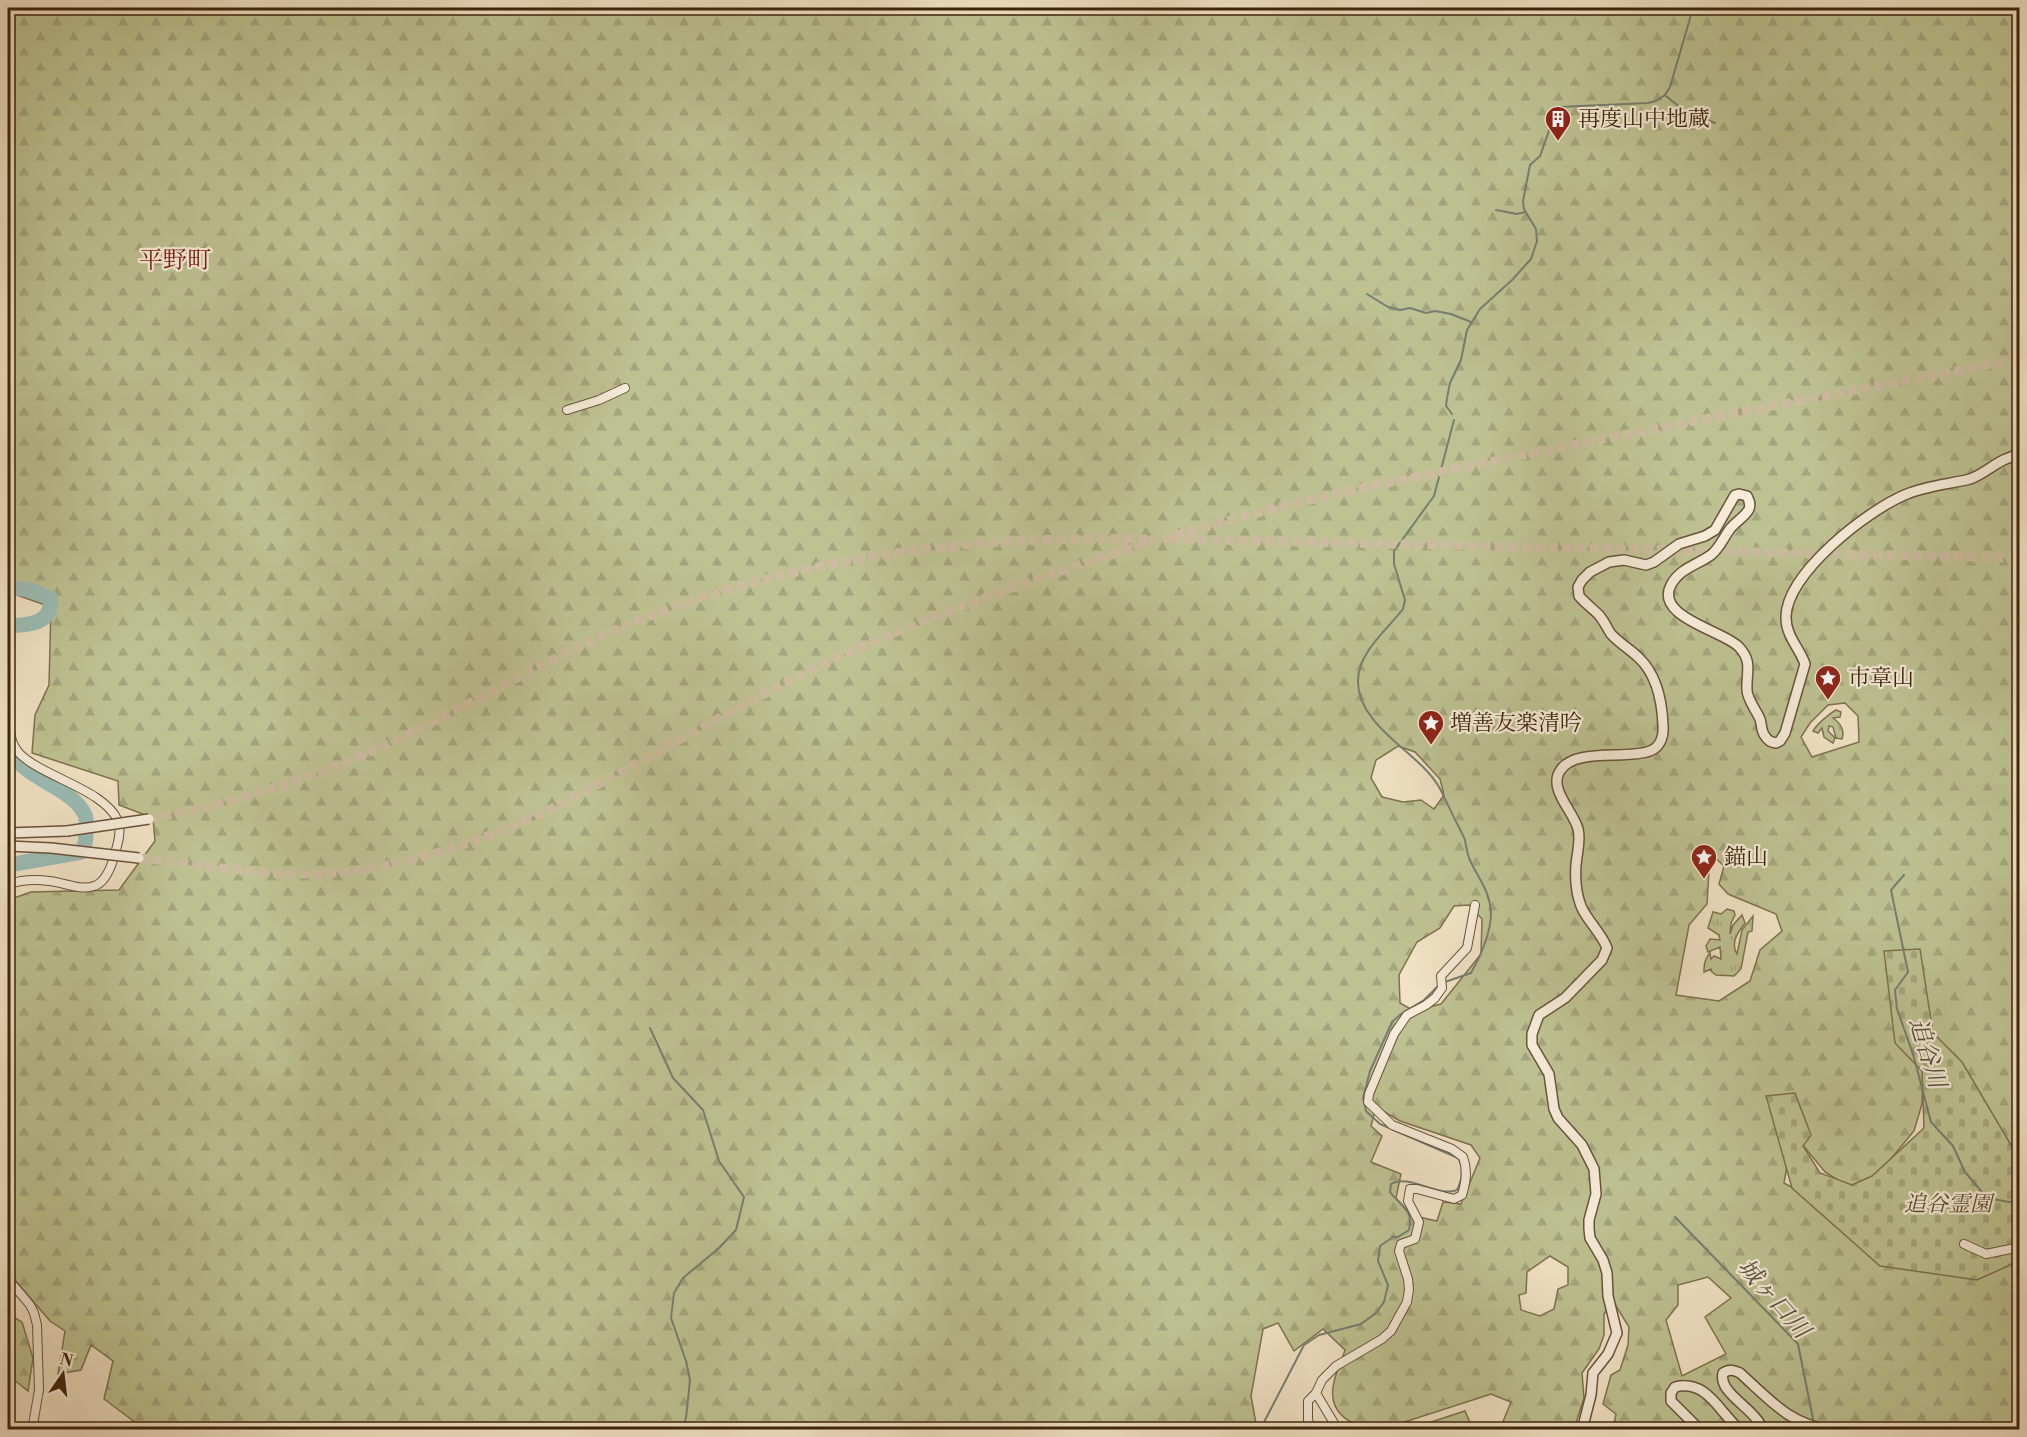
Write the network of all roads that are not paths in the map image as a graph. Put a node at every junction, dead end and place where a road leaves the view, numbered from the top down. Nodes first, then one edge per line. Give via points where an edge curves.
1 (625, 388) dead end
2 (567, 410) dead end
3 (2019, 455) edge
4 (8, 711) edge
5 (148, 819) tunnel mouth
6 (8, 826) edge
7 (45, 832) junction
8 (8, 833) edge
9 (8, 847) edge
10 (139, 858) tunnel mouth
11 (8, 884) edge
12 (1475, 905) dead end
13 (1964, 1244) dead end
14 (2019, 1247) edge
15 (8, 1279) edge
16 (1316, 1393) junction
17 (32, 1430) edge
18 (1312, 1430) edge
19 (1338, 1430) edge
20 (1582, 1430) edge
21 (1700, 1430) edge
22 (1740, 1430) edge
23 (1758, 1430) edge
24 (1831, 1430) edge

1 - 2 street
3 - 20 street via 2004,459 1970,479 1894,499 1826,551 1803,574 1785,618 1805,664 1780,741 1766,739 1763,733 1747,692 1746,656 1726,637 1679,614 1670,601 1669,592 1676,578 1713,554 1749,510 1747,496 1735,495 1715,530 1705,536 1679,544 1646,565 1616,560 1590,572 1578,587 1579,596 1612,635 1641,660 1654,681 1664,731 1653,750 1634,756 1577,758 1565,765 1556,779 1578,827 1575,881 1581,906 1607,948 1602,960 1565,998 1539,1015 1532,1034 1532,1045 1549,1074 1558,1118 1582,1145 1594,1169 1596,1194 1589,1220 1590,1238 1607,1273 1617,1333 1608,1354 1593,1372
4 - 11 street via 13,745 18,753 111,810 118,820 119,837 109,870 95,886 19,880
5 - 7 street, bridge
6 - 7 street
7 - 8 street
9 - 10 street, bridge
12 - 16 street via 1467,948 1441,976 1435,998 1407,1015 1394,1034 1368,1102 1392,1125 1463,1157 1466,1170 1462,1195 1454,1199 1410,1189 1408,1201 1419,1222 1415,1239 1401,1244 1399,1251 1408,1279 1407,1302 1391,1331 1336,1366
13 - 14 street via 1986,1254
15 - 17 street via 30,1305 37,1325 39,1390
16 - 18 street via 1308,1401
16 - 19 street
21 - 22 street via 1671,1401 1675,1387 1685,1384 1702,1390
23 - 24 street via 1760,1424 1755,1415 1725,1386 1723,1373 1728,1370 1740,1373 1794,1419

